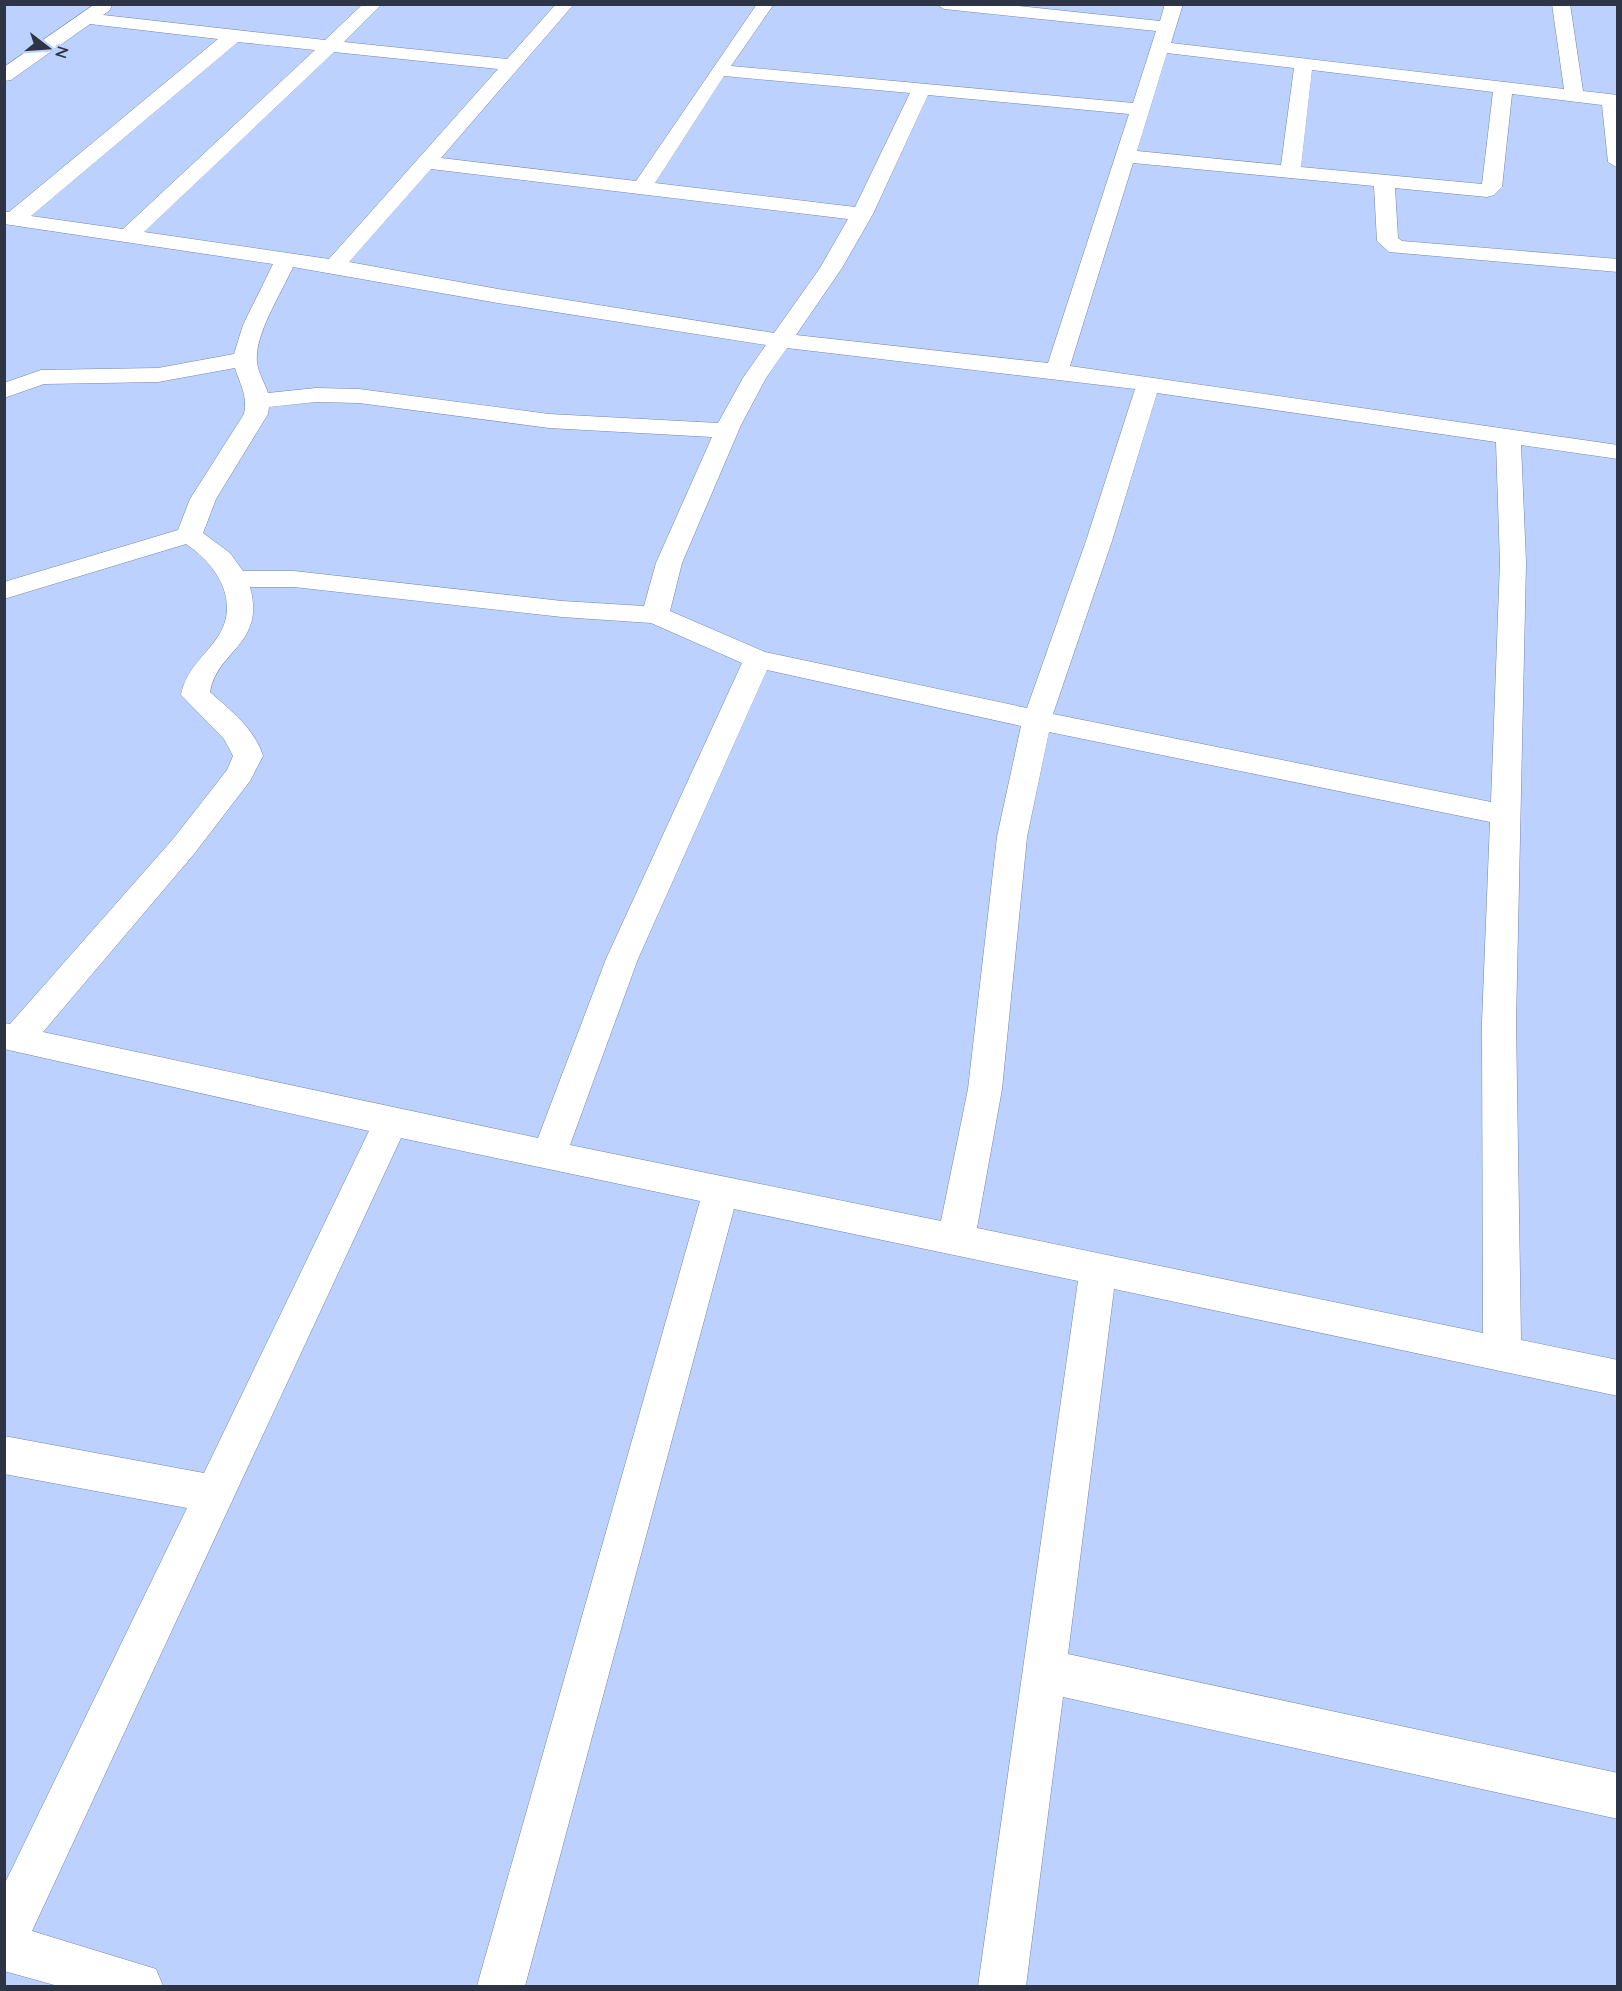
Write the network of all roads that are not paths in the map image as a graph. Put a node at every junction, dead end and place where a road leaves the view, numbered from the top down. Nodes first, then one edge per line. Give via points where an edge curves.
1 (105, 4) edge
2 (374, 4) edge
3 (566, 4) edge
4 (766, 4) edge
5 (944, 4) edge
6 (1174, 4) edge
7 (1561, 4) edge
8 (86, 18) junction
9 (1167, 27) junction
10 (232, 37) junction
11 (331, 45) junction
12 (1161, 47) junction
13 (1304, 63) junction
14 (511, 65) junction
15 (719, 70) junction
16 (4, 76) edge
17 (922, 88) junction
18 (1503, 88) junction
19 (1574, 96) junction
20 (1614, 101) edge
21 (1140, 109) junction
22 (1127, 156) junction
23 (426, 162) junction
24 (1617, 162) edge
25 (1290, 173) junction
26 (1384, 182) junction
27 (641, 189) junction
28 (863, 214) junction
29 (9, 219) edge
30 (128, 236) junction
31 (286, 259) junction
32 (334, 266) junction
33 (1617, 266) edge
34 (778, 340) junction
35 (245, 359) junction
36 (1057, 371) junction
37 (1148, 385) junction
38 (4, 391) edge
39 (259, 401) junction
40 (726, 431) junction
41 (1508, 437) junction
42 (1617, 453) edge
43 (189, 535) junction
44 (235, 579) junction
45 (4, 591) edge
46 (655, 615) junction
47 (758, 659) junction
48 (1037, 720) junction
49 (1505, 815) junction
50 (11, 1038) edge
51 (391, 1122) junction
52 (549, 1155) junction
53 (721, 1190) junction
54 (956, 1240) junction
55 (1098, 1270) junction
56 (1502, 1353) junction
57 (1617, 1378) edge
58 (4, 1455) edge
59 (214, 1494) junction
60 (1044, 1671) junction
61 (1617, 1796) edge
62 (4, 1938) edge
63 (4, 1947) edge
64 (139, 1986) edge
65 (501, 1986) edge
66 (1002, 1986) edge

1 - 8 street
2 - 11 street
3 - 14 street
4 - 15 street
5 - 9 street
6 - 9 street
7 - 19 street
8 - 10 street
8 - 16 street
9 - 12 street
10 - 11 street
10 - 29 street
11 - 14 street
11 - 30 street
12 - 13 street
12 - 21 street
13 - 18 street
13 - 25 street
14 - 23 street
15 - 17 street
15 - 27 street
17 - 21 street
17 - 28 street
18 - 19 street
18 - 26 street via 1492,187 1487,191
19 - 20 street
20 - 24 street
21 - 22 street
22 - 25 street
22 - 36 street
23 - 27 street
23 - 32 street
25 - 26 street
26 - 33 street via 1388,241 1397,247
27 - 28 street
28 - 34 street via 830,270
29 - 30 street
30 - 31 street
31 - 32 street
31 - 35 street via 250,335
32 - 34 street
34 - 36 street
34 - 40 street
35 - 38 street via 158,375 41,377
35 - 39 street
36 - 37 street
37 - 41 street
37 - 48 street
39 - 40 street via 316,395 359,396 549,421
39 - 43 street via 255,414 202,499
40 - 46 street via 669,563
41 - 42 street
41 - 49 street via 1513,562
43 - 44 street via 220,557
43 - 45 street
44 - 46 street via 294,579 551,608
44 - 50 street via 242,615 236,633 197,682 195,695 246,747 248,759 242,773 205,822
46 - 47 street
47 - 48 street
47 - 52 street via 622,959
48 - 49 street
48 - 54 street via 1012,837 985,1089
49 - 56 street via 1499,1022
50 - 51 street
51 - 52 street
51 - 59 street
52 - 53 street
53 - 54 street
53 - 65 street
54 - 55 street
55 - 56 street
55 - 60 street
56 - 57 street
58 - 59 street
59 - 62 street
60 - 61 street
60 - 66 street
63 - 64 street

